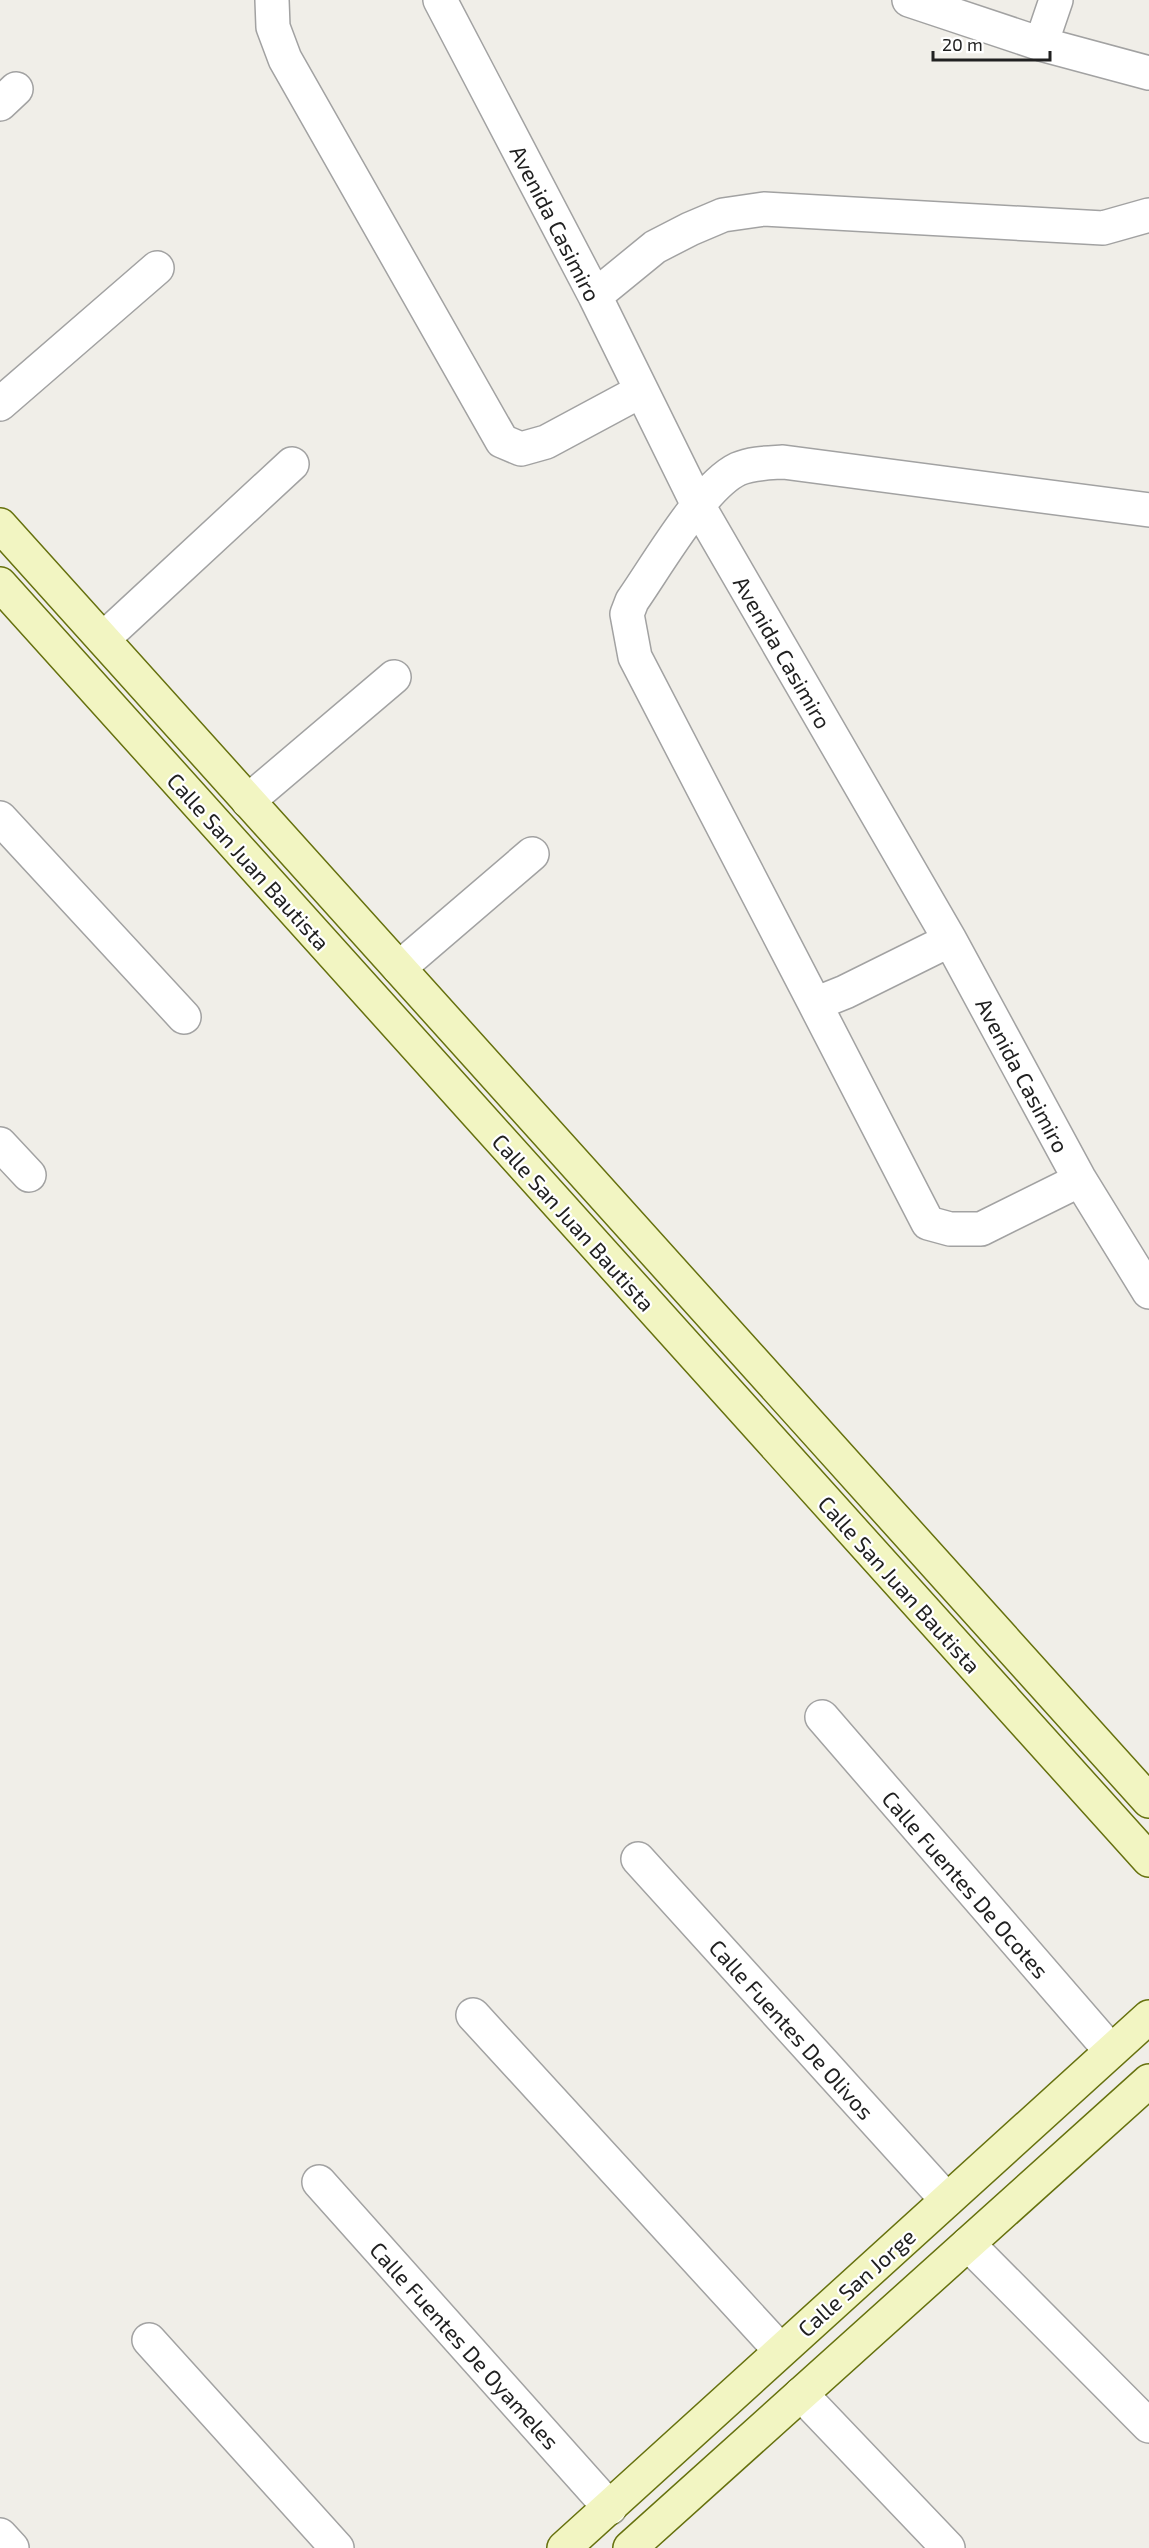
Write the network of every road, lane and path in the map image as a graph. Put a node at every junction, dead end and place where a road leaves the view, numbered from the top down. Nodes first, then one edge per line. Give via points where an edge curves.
1 (272, 0) edge
2 (440, 0) edge
3 (909, 0) edge
4 (1056, 0) edge
5 (1041, 44) junction
6 (1149, 74) edge
7 (1149, 215) edge
8 (157, 268) dead end
9 (595, 296) junction
10 (641, 391) junction
11 (0, 404) edge
12 (292, 464) dead end
13 (698, 505) junction
14 (1149, 510) edge
15 (1, 527) edge
16 (31, 559) junction
17 (0, 586) edge
18 (103, 639) junction
19 (394, 677) dead end
20 (248, 801) junction
21 (0, 818) edge
22 (532, 854) dead end
23 (950, 940) junction
24 (399, 969) junction
25 (815, 1004) junction
26 (184, 1017) dead end
27 (0, 1144) edge
28 (29, 1175) dead end
29 (1080, 1180) junction
30 (1149, 1292) edge
31 (822, 1717) dead end
32 (1149, 1801) edge
33 (638, 1859) dead end
34 (1149, 1860) edge
35 (473, 2015) dead end
36 (1149, 2017) edge
37 (1111, 2051) junction
38 (1147, 2085) edge
39 (319, 2182) dead end
40 (947, 2200) junction
41 (968, 2244) junction
42 (149, 2340) dead end
43 (780, 2350) junction
44 (801, 2394) junction
45 (1149, 2426) edge
46 (610, 2508) junction
47 (0, 2535) edge
48 (12, 2548) edge
49 (337, 2548) edge
50 (564, 2548) edge
51 (630, 2548) edge
52 (948, 2548) edge

1 - 10 street via 273,27 285,59 502,441 521,448 546,442
2 - 9 street, Avenida Casimiro
3 - 5 street
4 - 5 street
5 - 6 street
7 - 9 street via 1102,228 764,209 723,214 655,247
8 - 11 street
9 - 10 street, Avenida Casimiro
10 - 13 street, Avenida Casimiro
12 - 18 street
13 - 14 street via 736,470 756,463 783,462
13 - 23 street, Avenida Casimiro
13 - 25 street via 632,601 627,614 628,629 635,657
15 - 16 main road, Calle San Juan Bautista
16 - 17 street
16 - 18 main road, Calle San Juan Bautista
17 - 34 main road, Calle San Juan Bautista
18 - 20 main road, Calle San Juan Bautista
19 - 20 street
20 - 24 main road, Calle San Juan Bautista
21 - 26 street
22 - 24 street
23 - 25 street
23 - 29 street, Avenida Casimiro
24 - 32 main road, Calle San Juan Bautista
25 - 29 street via 928,1223 950,1229 981,1229
27 - 28 street
29 - 30 street, Avenida Casimiro
31 - 37 street, Calle Fuentes De Ocotes
33 - 40 street, Calle Fuentes De Olivos
35 - 43 street
36 - 37 main road, Calle San Jorge
37 - 40 main road, Calle San Jorge
38 - 41 main road, Calle San Jorge
39 - 46 street, Calle Fuentes De Oyameles
40 - 43 main road, Calle San Jorge
41 - 44 main road, Calle San Jorge
41 - 45 street
42 - 49 street
43 - 46 main road, Calle San Jorge
44 - 51 main road, Calle San Jorge
44 - 52 street
46 - 50 main road, Calle San Jorge
47 - 48 street

